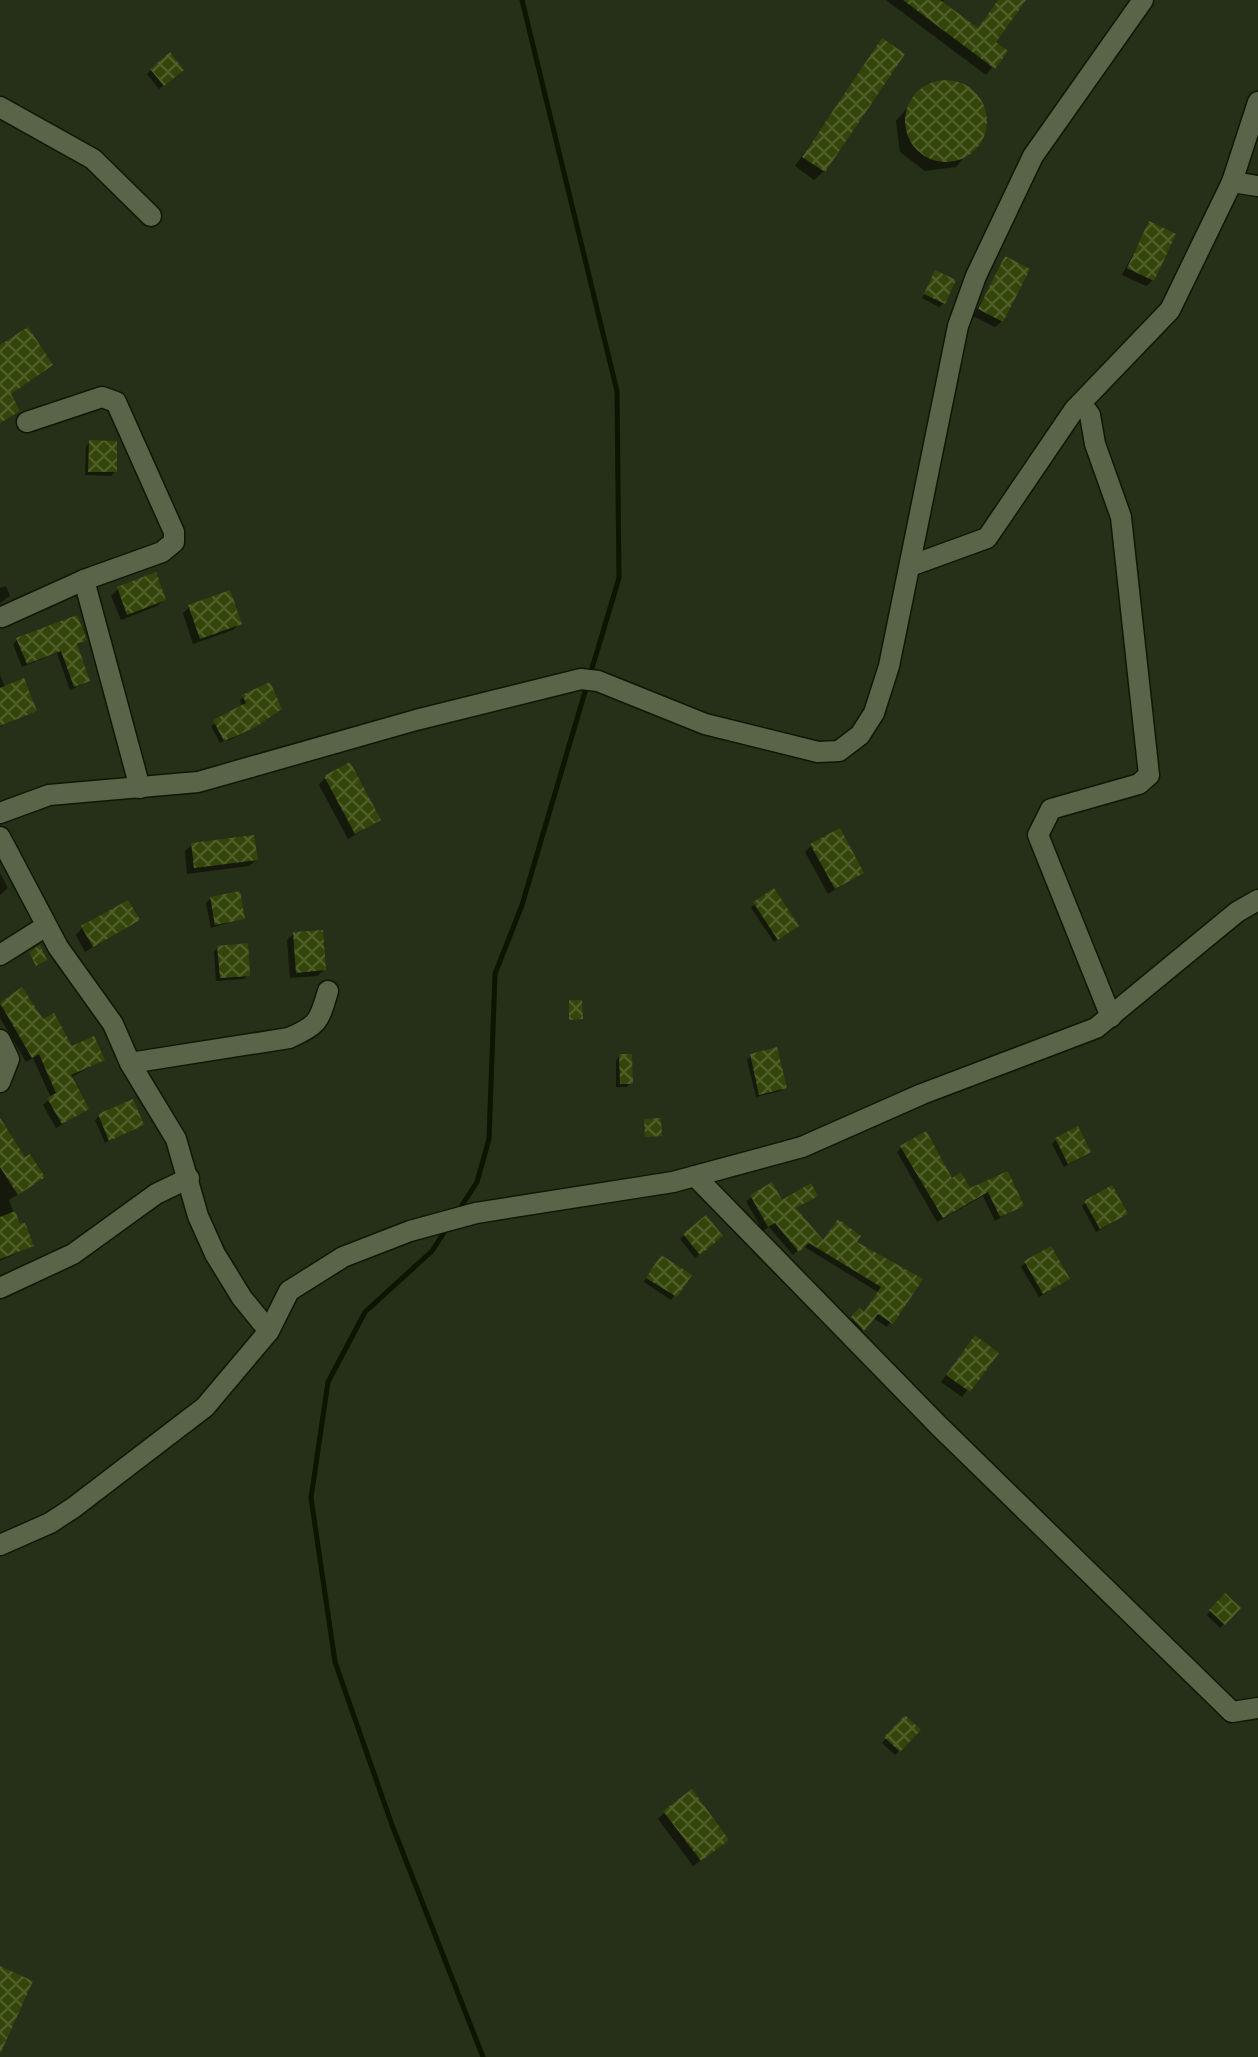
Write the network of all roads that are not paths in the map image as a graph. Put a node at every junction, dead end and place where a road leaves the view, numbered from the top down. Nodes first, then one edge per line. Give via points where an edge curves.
1 (1143, 0) edge
2 (1258, 102) edge
3 (0, 107) edge
4 (1232, 182) junction
5 (1258, 186) edge
6 (151, 216) dead end
7 (1081, 403) junction
8 (27, 422) dead end
9 (910, 566) junction
10 (84, 580) junction
11 (2, 617) dead end
12 (140, 788) junction
13 (0, 813) edge
14 (0, 837) edge
15 (1258, 900) edge
16 (46, 926) junction
17 (0, 955) edge
18 (328, 991) dead end
19 (1111, 1017) junction
20 (0, 1040) edge
21 (130, 1063) junction
22 (0, 1082) edge
23 (695, 1176) junction
24 (189, 1178) junction
25 (0, 1288) edge
26 (269, 1331) junction
27 (0, 1545) edge
28 (1258, 1708) edge

1 - 9 street via 1033,156 976,276 958,326
2 - 4 street
3 - 6 street via 93,159
4 - 5 street
4 - 7 street via 1170,310
7 - 9 street via 987,538
7 - 19 street via 1090,415 1121,517 1149,775 1139,784 1051,809 1038,835
8 - 10 street via 102,397 116,402 174,532 174,542 162,552
9 - 12 street via 874,713 860,735 839,751 818,752 705,724 581,679 198,782
10 - 11 street
10 - 12 street
12 - 13 street via 49,795
14 - 16 street
15 - 19 street
16 - 17 street
16 - 21 street via 113,1024
18 - 21 street via 313,1028 289,1038
19 - 23 street via 1096,1028 922,1094 802,1147
20 - 22 street via 9,1059
21 - 24 street via 176,1139
23 - 26 street via 476,1213 410,1231 343,1257 302,1281 289,1291
23 - 28 street via 895,1382 1222,1703 1232,1712
24 - 25 street via 156,1194 73,1254
24 - 26 street via 215,1254
26 - 27 street via 185,1424 50,1523

